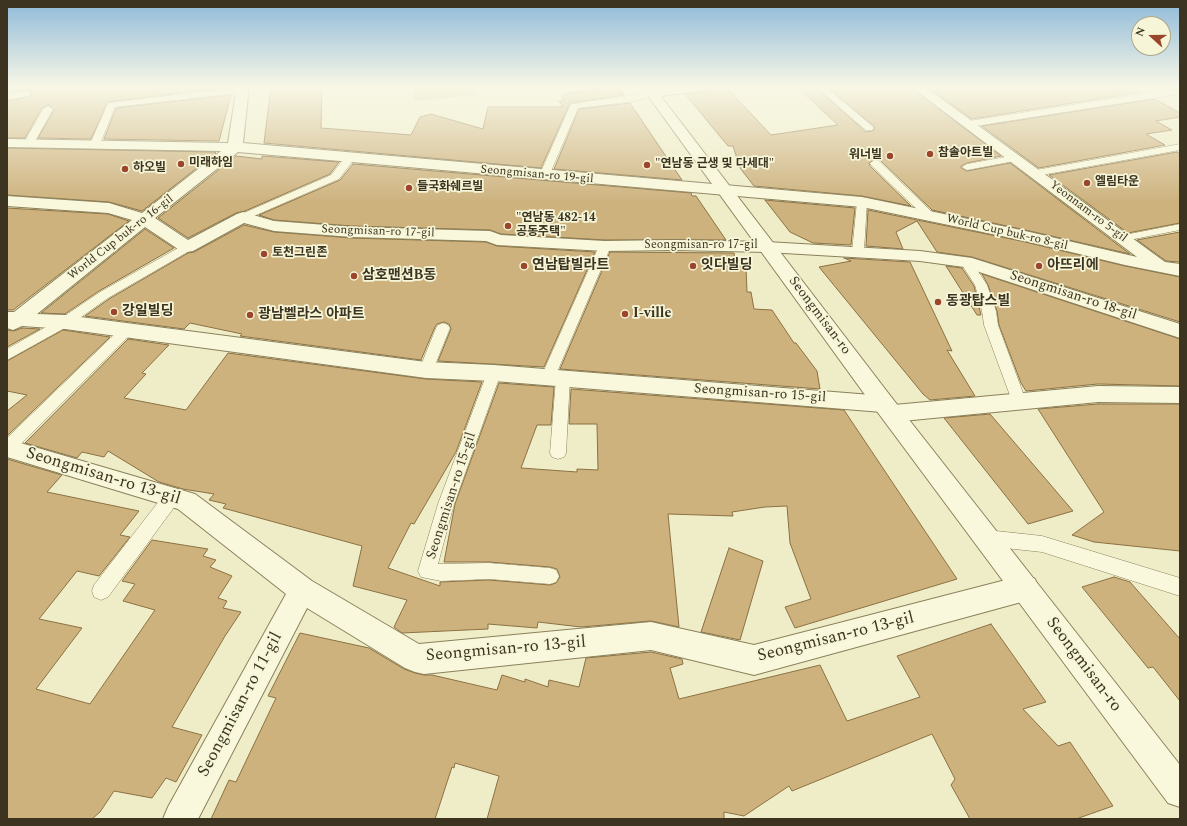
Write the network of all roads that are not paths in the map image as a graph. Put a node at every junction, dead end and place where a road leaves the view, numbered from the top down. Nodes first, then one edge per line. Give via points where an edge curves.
1 (969, 124) edge
2 (39, 125) edge
3 (103, 125) edge
4 (238, 125) edge
5 (566, 125) edge
6 (676, 125) edge
7 (865, 125) edge
8 (869, 128) dead end
9 (7, 143) edge
10 (29, 143) junction
11 (95, 144) junction
12 (235, 147) junction
13 (1180, 147) edge
14 (350, 158) junction
15 (1016, 158) junction
16 (875, 163) dead end
17 (966, 167) dead end
18 (1036, 173) junction
19 (544, 176) junction
20 (725, 190) junction
21 (7, 201) edge
22 (862, 202) junction
23 (929, 215) junction
24 (243, 217) junction
25 (145, 219) junction
26 (1180, 227) edge
27 (1124, 238) junction
28 (605, 246) junction
29 (187, 247) junction
30 (767, 247) junction
31 (858, 252) junction
32 (966, 262) junction
33 (1161, 266) junction
34 (1180, 270) edge
35 (11, 322) edge
36 (65, 322) junction
37 (443, 328) dead end
38 (127, 330) junction
39 (1180, 331) edge
40 (7, 355) edge
41 (426, 370) junction
42 (494, 373) junction
43 (555, 378) junction
44 (1180, 395) edge
45 (1019, 401) junction
46 (888, 409) junction
47 (7, 448) edge
48 (558, 453) dead end
49 (172, 497) junction
50 (987, 538) junction
51 (550, 576) dead end
52 (1180, 587) edge
53 (1025, 588) junction
54 (302, 590) junction
55 (101, 591) dead end
56 (1180, 791) edge
57 (180, 819) edge

1 - 15 street, Yeonnam-ro 5-gil
2 - 10 lane
3 - 11 lane
4 - 12 street
5 - 19 lane
6 - 20 street, Seongmisan-ro
7 - 8 lane
9 - 10 street, Seongmisan-ro 19-gil
10 - 11 street, Seongmisan-ro 19-gil
11 - 12 street, Seongmisan-ro 19-gil
12 - 14 street, Seongmisan-ro 19-gil
12 - 25 street, World Cup buk-ro 16-gil
13 - 18 lane
14 - 19 street, Seongmisan-ro 19-gil
14 - 24 lane via 335,177
15 - 17 lane
15 - 18 street, Yeonnam-ro 5-gil
16 - 23 lane, World Cup buk-ro 8-gil
18 - 27 street, Yeonnam-ro 5-gil
19 - 20 street, Seongmisan-ro 19-gil
20 - 22 street, World Cup buk-ro 8-gil
20 - 30 street, Seongmisan-ro
21 - 25 street via 109,208
22 - 23 street, World Cup buk-ro 8-gil
22 - 31 lane
23 - 33 street, World Cup buk-ro 8-gil
24 - 28 street, Seongmisan-ro 17-gil via 274,226 352,232 490,236 497,240
24 - 29 street
25 - 29 street
25 - 35 street, World Cup buk-ro 16-gil
26 - 27 lane
27 - 33 street, Yeonnam-ro 5-gil
28 - 30 street, Seongmisan-ro 17-gil
28 - 43 lane
29 - 36 lane via 104,295
30 - 31 street, Seongmisan-ro 18-gil
30 - 46 street, Seongmisan-ro
31 - 32 street, Seongmisan-ro 18-gil
32 - 39 street, Seongmisan-ro 18-gil
32 - 45 lane via 981,285 991,325
33 - 34 street, World Cup buk-ro 8-gil
35 - 36 street, Seongmisan-ro 15-gil
36 - 38 street, Seongmisan-ro 15-gil
36 - 40 lane
37 - 41 lane
38 - 41 street, Seongmisan-ro 15-gil
38 - 47 lane
41 - 42 street, Seongmisan-ro 15-gil
42 - 43 street, Seongmisan-ro 15-gil
42 - 51 lane, Seongmisan-ro 15-gil via 446,504 427,571 489,571
43 - 46 street, Seongmisan-ro 15-gil
43 - 48 lane
44 - 45 street, Seongmisan-ro 15-gil via 1098,394
45 - 46 street, Seongmisan-ro 15-gil
46 - 50 street, Seongmisan-ro
47 - 49 street, Seongmisan-ro 13-gil
49 - 54 street, Seongmisan-ro 13-gil via 186,501
49 - 55 lane
50 - 52 lane via 1042,544
50 - 53 street, Seongmisan-ro
53 - 54 street, Seongmisan-ro 13-gil via 754,660 651,636 415,658
53 - 56 street, Seongmisan-ro
54 - 57 street, Seongmisan-ro 11-gil

